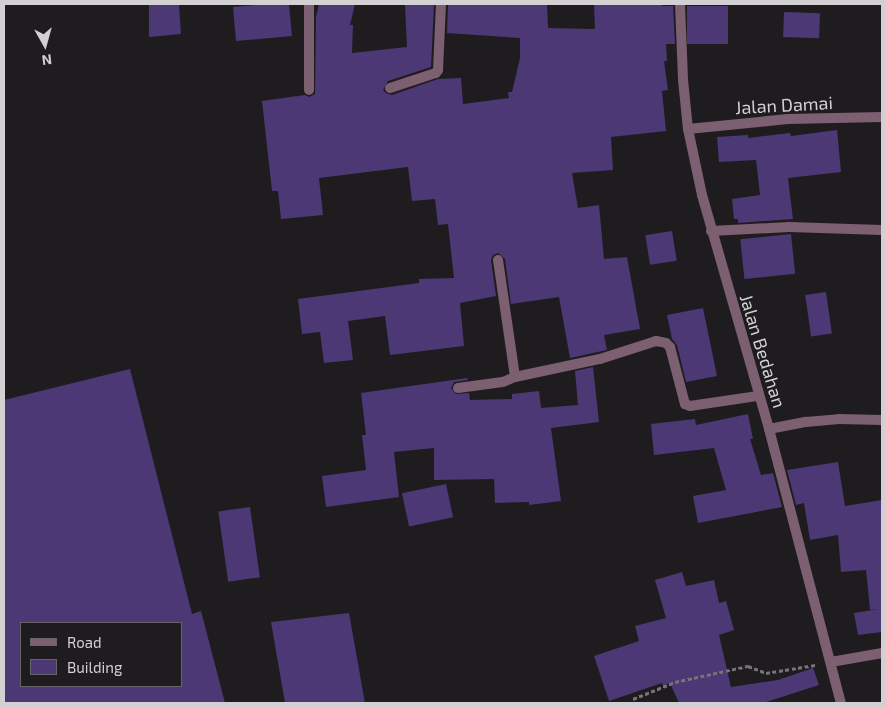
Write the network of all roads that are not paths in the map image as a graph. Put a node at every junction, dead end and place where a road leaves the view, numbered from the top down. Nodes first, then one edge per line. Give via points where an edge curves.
1 (309, 4) edge
2 (441, 4) edge
3 (680, 4) edge
4 (390, 88) dead end
5 (309, 90) dead end
6 (882, 117) edge
7 (688, 129) junction
8 (882, 230) edge
9 (710, 231) junction
10 (498, 260) dead end
11 (516, 377) junction
12 (458, 388) dead end
13 (758, 396) junction
14 (882, 420) edge
15 (769, 429) junction
16 (882, 653) edge
17 (831, 662) junction
18 (841, 703) edge

1 - 5 street
2 - 4 street via 438,70
3 - 7 street, Jalan Bedahan
6 - 7 street, Jalan Damai via 788,119
7 - 9 street, Jalan Bedahan
8 - 9 street via 789,228
9 - 13 street, Jalan Bedahan
10 - 11 street
11 - 12 street via 484,386
11 - 13 street via 600,359 656,341 670,347 673,353 685,404 690,406
13 - 15 street, Jalan Bedahan
14 - 15 street via 839,419
15 - 17 street, Jalan Bedahan
16 - 17 street
17 - 18 street, Jalan Bedahan

